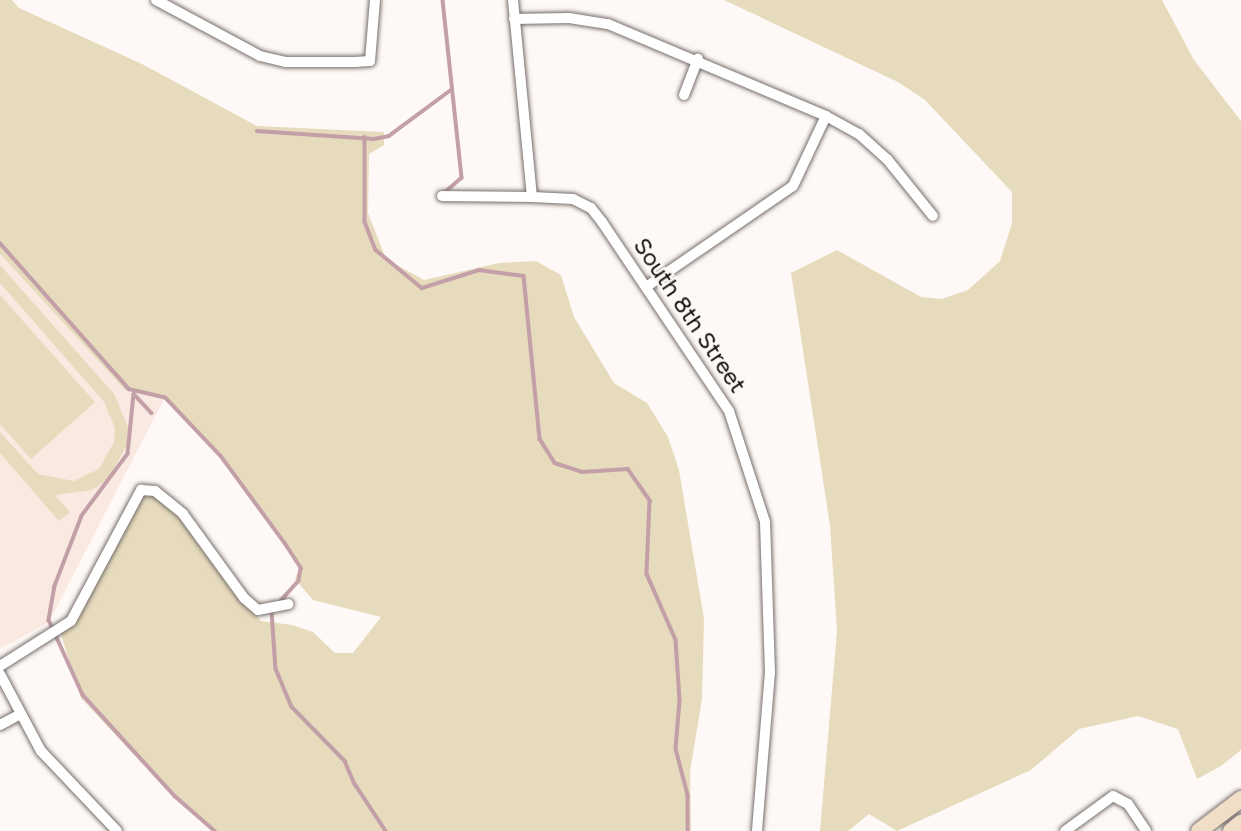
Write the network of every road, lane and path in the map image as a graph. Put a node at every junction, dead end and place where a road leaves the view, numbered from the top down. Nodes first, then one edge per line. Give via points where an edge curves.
1 (156, 0) edge
2 (375, 0) edge
3 (513, 0) edge
4 (514, 19) junction
5 (698, 60) junction
6 (684, 95) dead end
7 (826, 116) junction
8 (442, 196) dead end
9 (532, 197) junction
10 (933, 216) dead end
11 (646, 288) junction
12 (288, 604) dead end
13 (0, 666) edge
14 (0, 674) edge
15 (19, 715) junction
16 (0, 725) edge
17 (1241, 799) edge
18 (1241, 823) edge
19 (117, 831) edge
20 (757, 831) edge
21 (1065, 831) edge
22 (1146, 831) edge
23 (1199, 831) edge
24 (1231, 831) edge

1 - 2 street via 260,56 285,62 370,61
3 - 4 street
4 - 5 street via 594,20
4 - 9 street
5 - 6 street
5 - 7 street
7 - 10 street via 859,134 887,159
7 - 11 street via 793,187
8 - 9 street, South 8th Street
9 - 11 street, South 8th Street via 573,199 591,208
11 - 20 street, South 8th Street via 729,411 765,522 770,555 770,672
12 - 13 street via 258,610 244,598 183,514 155,491 141,490 71,621
14 - 15 street
15 - 16 street
15 - 19 street via 54,767
17 - 23 street
18 - 24 street
21 - 22 street via 1113,796 1128,804

